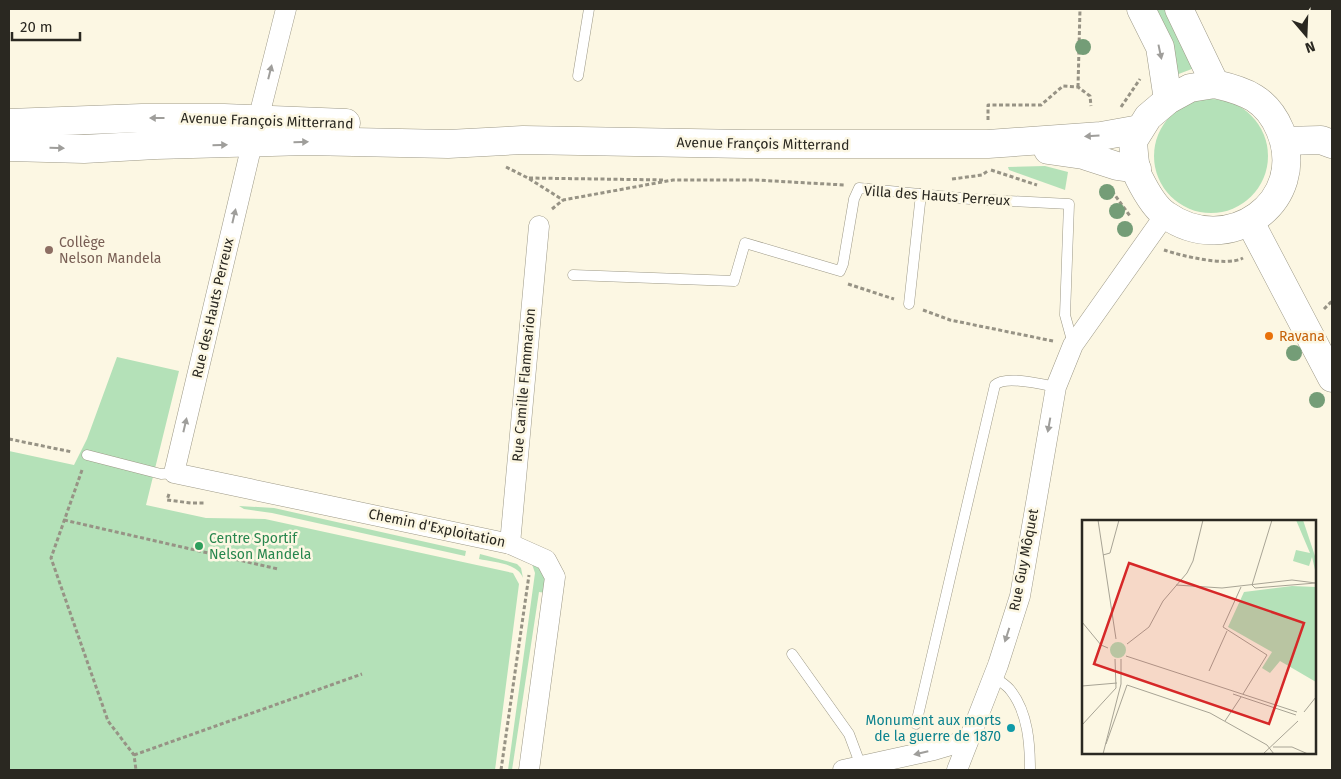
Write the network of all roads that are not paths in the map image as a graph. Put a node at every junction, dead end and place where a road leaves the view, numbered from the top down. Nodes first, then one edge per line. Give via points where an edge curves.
1 (286, 9) edge
2 (588, 9) edge
3 (1141, 9) edge
4 (1179, 9) edge
5 (578, 76) dead end
6 (1216, 84) junction
7 (1168, 100) junction
8 (9, 124) edge
9 (1140, 129) junction
10 (255, 132) junction
11 (1284, 141) junction
12 (1332, 144) edge
13 (9, 147) edge
14 (995, 154) junction
15 (1137, 169) junction
16 (921, 194) junction
17 (1165, 215) junction
18 (1250, 222) junction
19 (539, 226) dead end
20 (574, 275) dead end
21 (909, 304) road end
22 (1065, 344) junction
23 (1332, 378) edge
24 (1056, 387) junction
25 (87, 455) road end
26 (174, 473) junction
27 (510, 544) junction
28 (792, 654) dead end
29 (993, 676) junction
30 (916, 724) dead end
31 (968, 740) junction
32 (852, 768) edge
33 (529, 770) edge
34 (957, 770) edge
35 (1030, 770) edge

10 -> 1 street, Rue des Hauts Perreux
2 - 5 lane
3 -> 7 main road via 1160,46
4 - 6 main road
6 - 7 main road via 1190,88
6 - 11 main road via 1239,89 1260,101 1275,119
7 - 9 main road via 1148,117
10 -> 8 main road, Avenue François Mitterrand via 142,118
9 -> 14 main road
9 - 15 main road via 1132,141
13 -> 10 main road, Avenue François Mitterrand via 84,149 156,145
10 - 14 main road, Avenue François Mitterrand via 306,141 448,144 523,140 845,145
26 -> 10 street, Rue des Hauts Perreux
11 - 12 main road via 1321,140
11 - 18 main road via 1286,164 1281,186 1269,206
14 - 15 main road via 1083,155
15 - 17 main road via 1138,177
16 - 20 lane, Villa des Hauts Perreux via 860,188 854,199 840,271 745,243 734,281
16 - 21 lane
16 - 22 lane, Villa des Hauts Perreux via 1069,204
17 - 18 main road via 1191,228 1211,231 1232,229
17 - 22 street, Rue Guy Môquet
18 - 23 main road
19 - 27 street, Rue Camille Flammarion
22 - 24 street, Rue Guy Môquet
24 -> 29 street, Rue Guy Môquet via 1020,596
24 - 30 lane via 1005,380 995,385
25 - 26 lane via 161,474
26 - 27 street, Chemin d'Exploitation
27 - 33 street, Chemin d'Exploitation via 546,560 555,577
28 - 32 lane via 849,734
29 - 31 street, Rue Guy Môquet
29 - 35 lane via 1010,689 1021,707 1030,747
31 -> 32 street
31 - 34 street, Rue Guy Môquet

